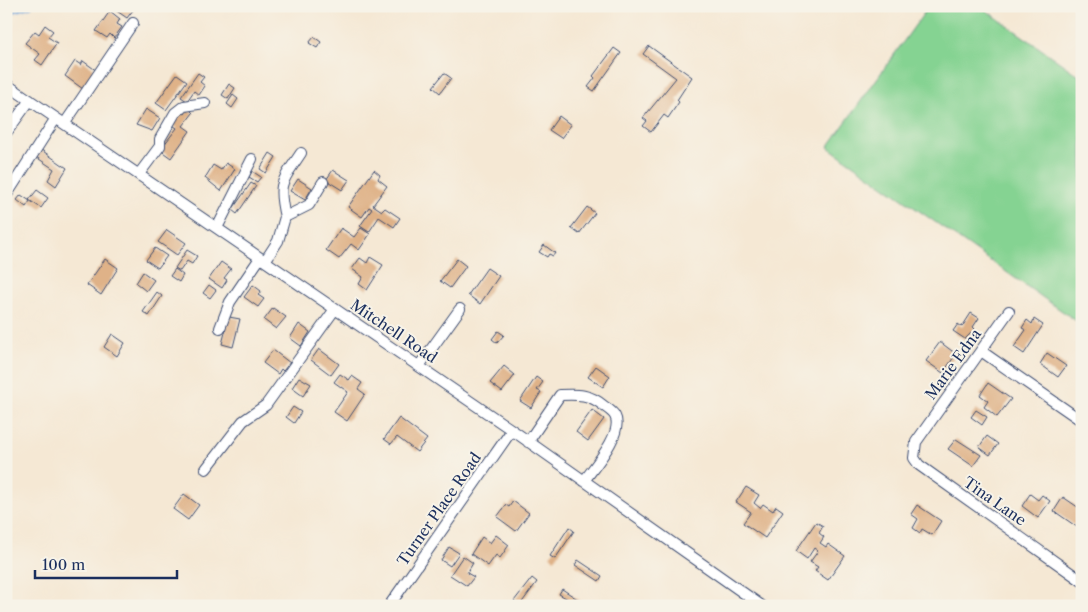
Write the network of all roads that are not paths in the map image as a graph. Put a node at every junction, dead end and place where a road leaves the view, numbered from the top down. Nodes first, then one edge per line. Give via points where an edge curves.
1 (133, 23) dead end
2 (6, 84) edge
3 (30, 100) junction
4 (205, 103) dead end
5 (60, 121) junction
6 (6, 133) edge
7 (301, 154) dead end
8 (252, 159) dead end
9 (139, 174) junction
10 (324, 182) dead end
11 (6, 196) edge
12 (285, 217) junction
13 (217, 228) junction
14 (263, 259) junction
15 (335, 309) junction
16 (460, 309) dead end
17 (1009, 311) dead end
18 (220, 328) dead end
19 (981, 351) junction
20 (419, 366) junction
21 (1082, 420) edge
22 (512, 430) junction
23 (921, 434) joint
24 (528, 442) junction
25 (206, 469) dead end
26 (584, 481) junction
27 (1082, 580) edge
28 (389, 606) edge
29 (762, 606) edge

1 - 5 street
2 - 3 street, Mitchell Road
3 - 5 street, Mitchell Road
3 - 6 street
4 - 9 street via 184,106 175,113 160,139 160,146
5 - 9 street, Mitchell Road
5 - 11 street
7 - 12 street via 279,194
8 - 13 street
9 - 13 street, Mitchell Road
10 - 12 street via 309,205
12 - 14 street via 278,241
13 - 14 street, Mitchell Road
14 - 15 street, Mitchell Road
14 - 18 street via 230,302
15 - 20 street, Mitchell Road
15 - 25 street via 266,405 243,421
16 - 20 street
17 - 19 street, Marie Edna
19 - 21 street
19 - 23 street, Marie Edna
20 - 22 street, Mitchell Road
22 - 24 street, Mitchell Road
22 - 28 street, Turner Place Road
23 - 27 street, Tina Lane via 916,442 914,458 919,465
24 - 26 street, Mitchell Road
24 - 26 street via 560,396 578,394 597,400 616,417 617,426 611,442
26 - 29 street, Mitchell Road

